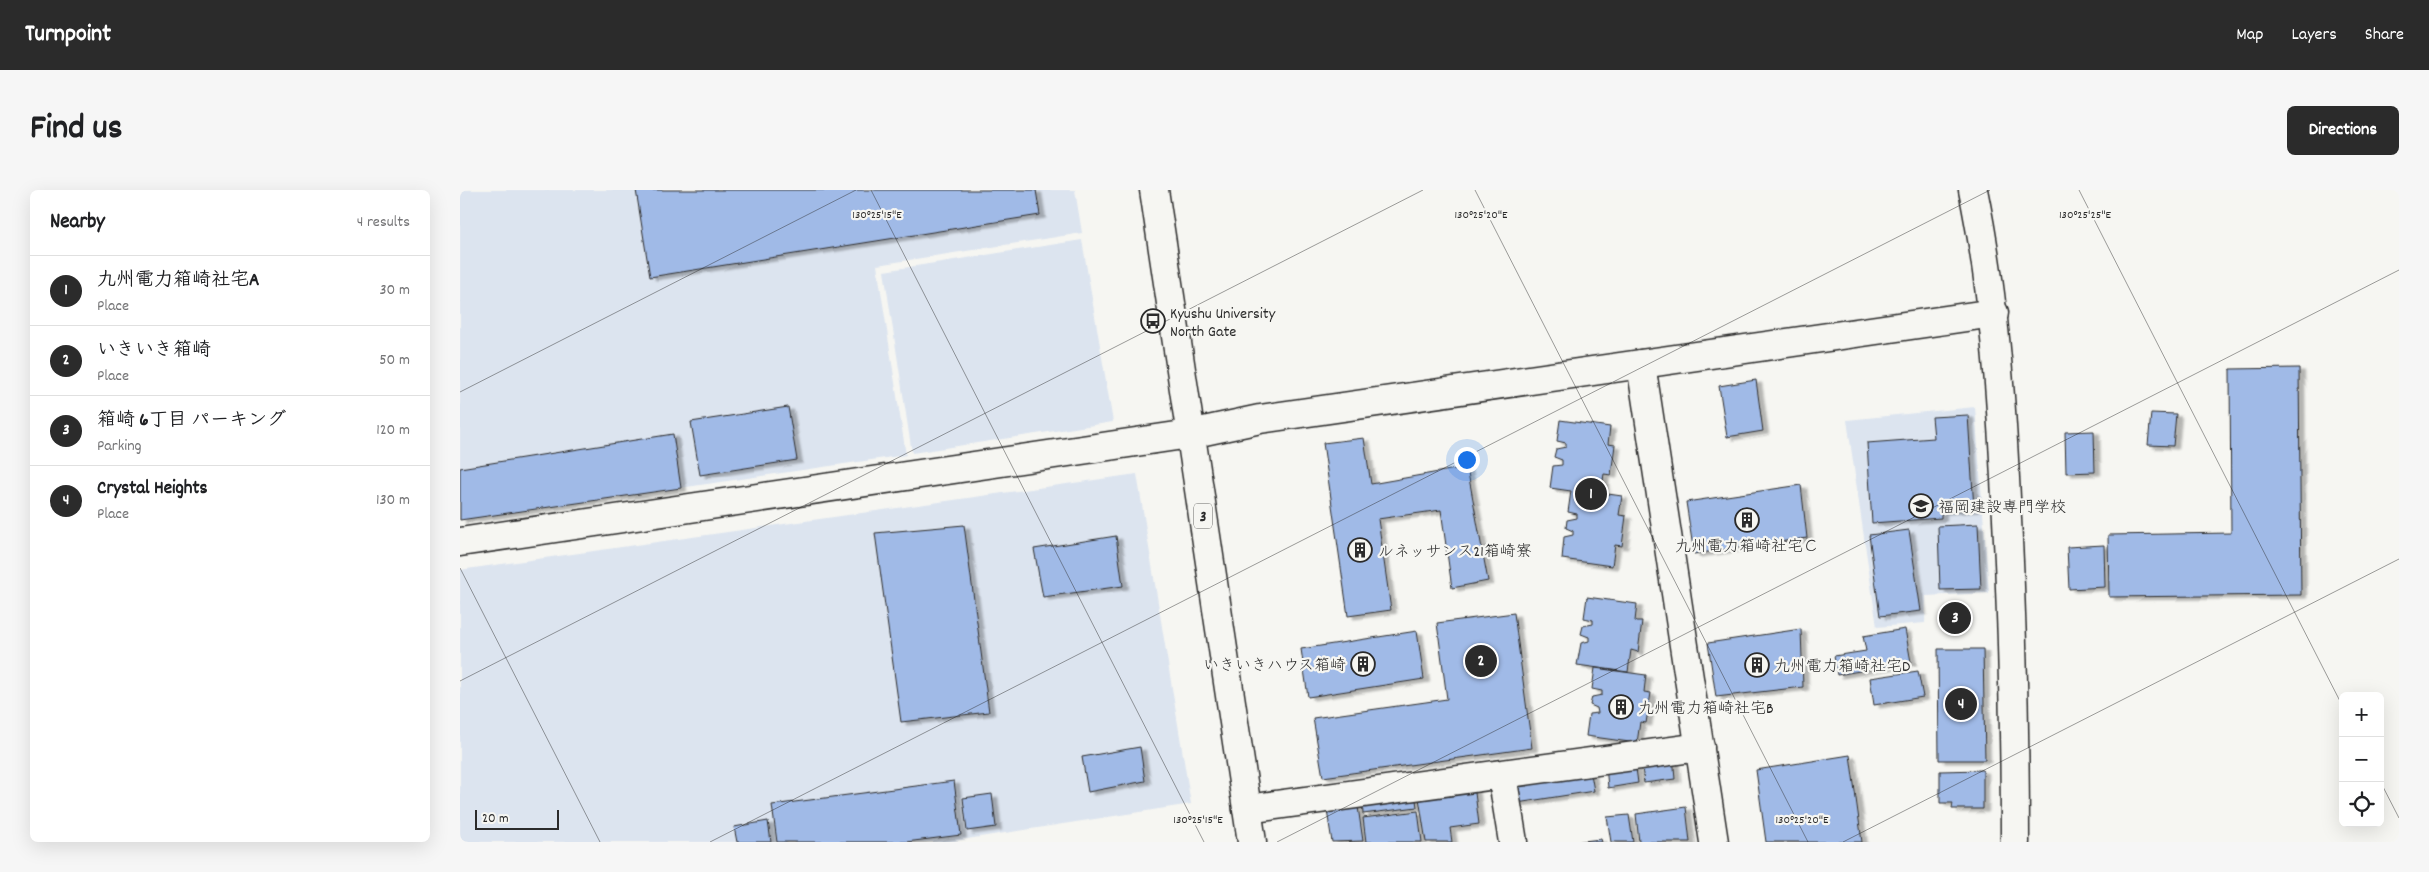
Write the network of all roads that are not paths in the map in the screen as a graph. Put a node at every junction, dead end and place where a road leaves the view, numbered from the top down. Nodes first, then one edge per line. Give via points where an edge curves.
1 (1154, 190) edge
2 (1973, 190) edge
3 (1994, 313) junction
4 (1641, 364) junction
5 (1190, 434) junction
6 (460, 542) edge
7 (1700, 747) junction
8 (1502, 775) junction
9 (1247, 809) junction
10 (1252, 842) edge
11 (1513, 842) edge
12 (1714, 842) edge
13 (2015, 842) edge

1 - 5 main road, 3
2 - 3 main road
3 - 4 main road
3 - 13 main road via 2008,539
4 - 5 main road via 1260,419
4 - 7 main road
5 - 6 main road
5 - 9 main road, 3
7 - 8 main road
7 - 12 main road
8 - 9 main road
8 - 11 main road
9 - 10 main road, 3

